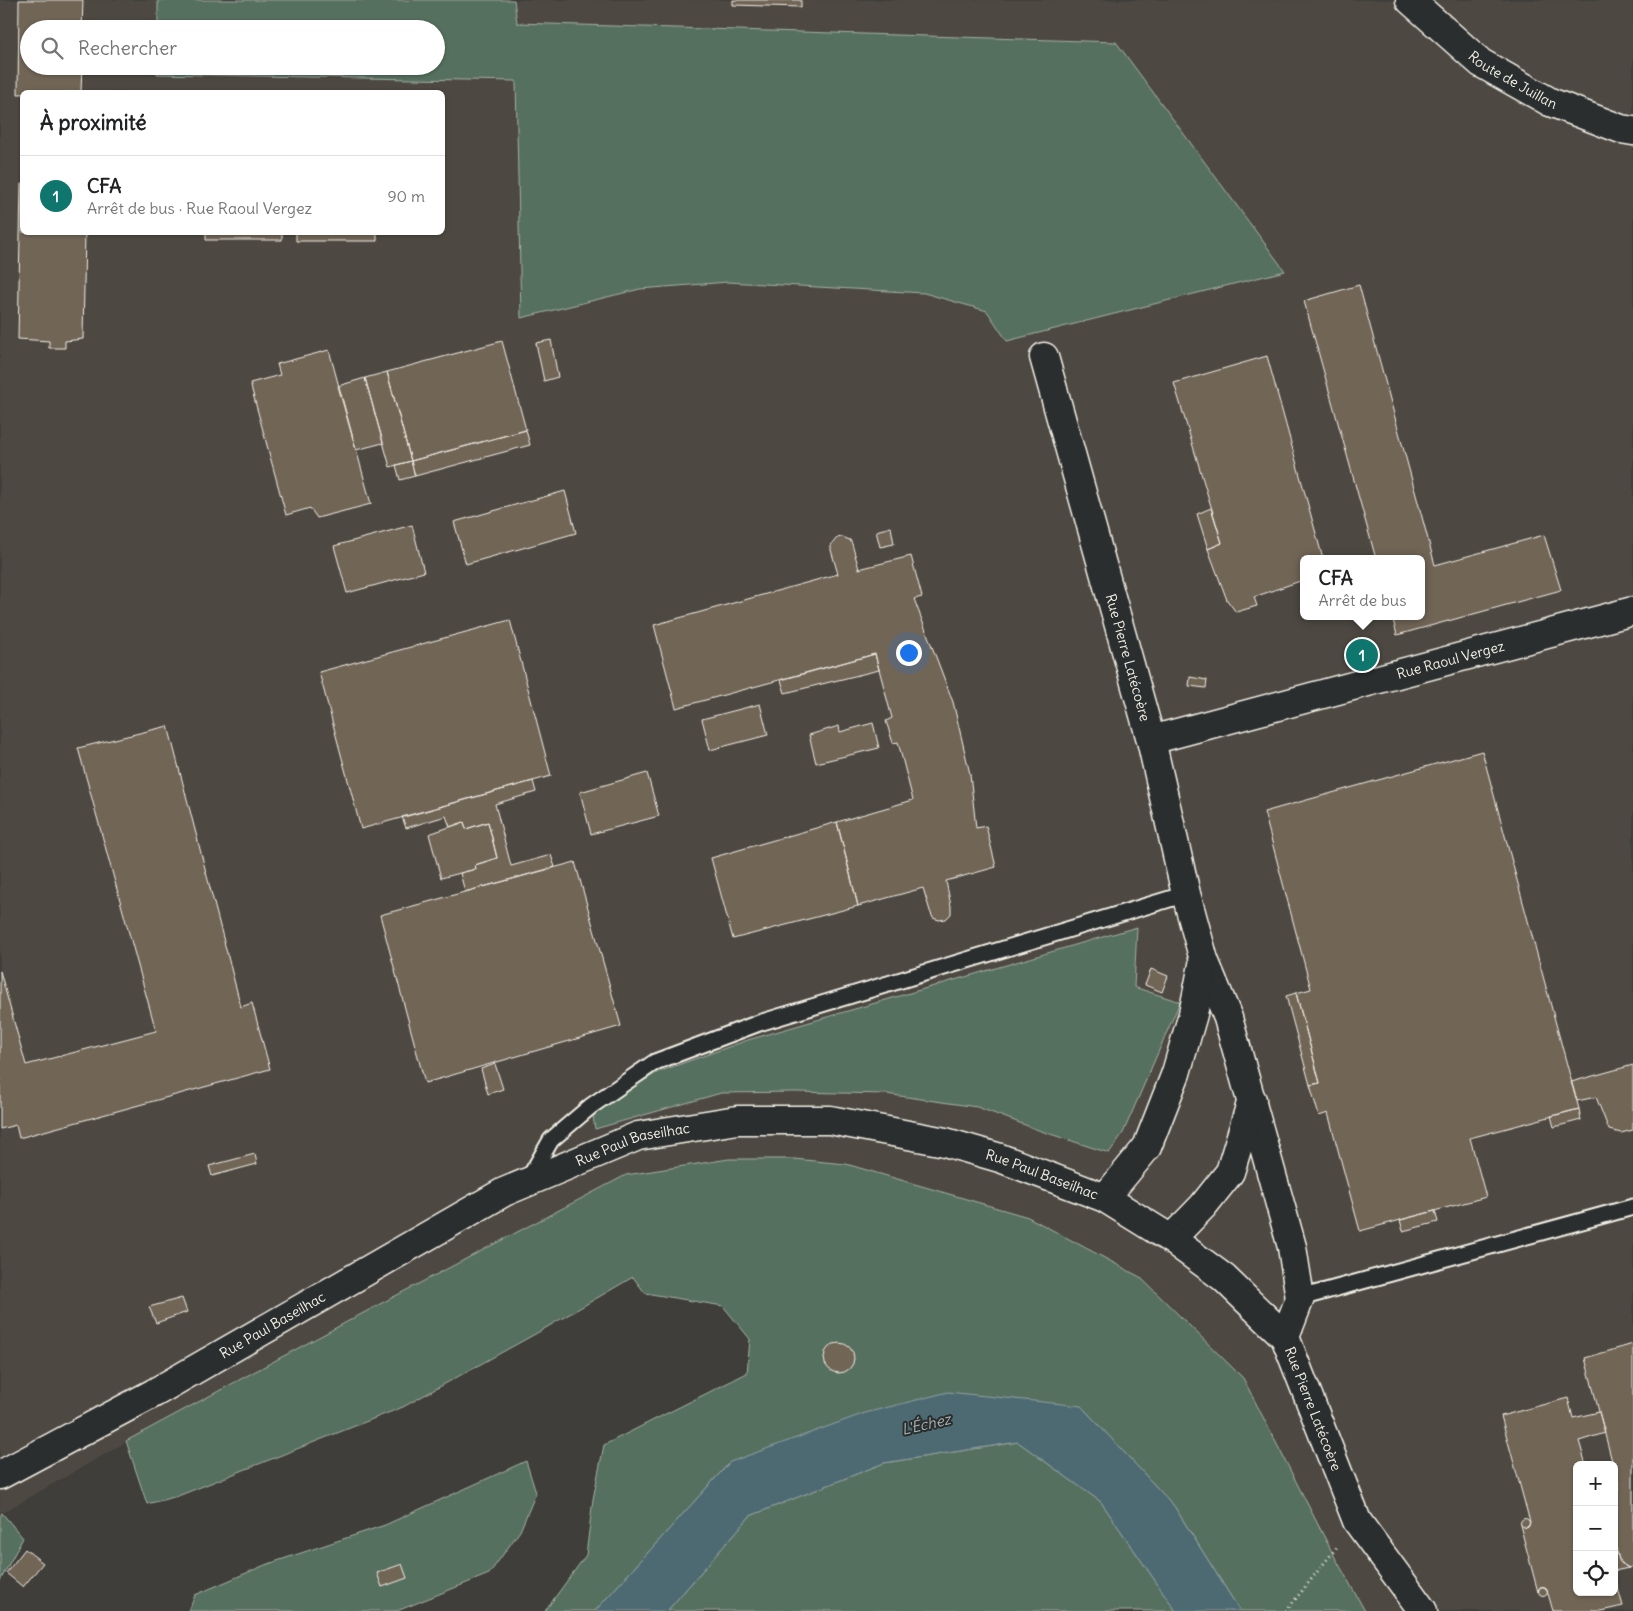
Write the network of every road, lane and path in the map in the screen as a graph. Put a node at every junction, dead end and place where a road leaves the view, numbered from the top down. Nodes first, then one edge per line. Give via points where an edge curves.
1 (1410, 0) edge
2 (1633, 131) edge
3 (1044, 357) dead end
4 (1633, 611) edge
5 (1151, 740) junction
6 (1186, 894) junction
7 (1204, 960) junction
8 (1252, 1100) junction
9 (526, 1183) junction
10 (1105, 1198) junction
11 (1633, 1206) edge
12 (1171, 1239) junction
13 (1300, 1298) junction
14 (1285, 1337) junction
15 (0, 1475) edge
16 (1357, 1521) junction
17 (1286, 1611) edge
18 (1423, 1611) edge

1 - 2 street, Route de Juillan via 1481,63 1550,102
3 - 5 street, Rue Pierre Latécoère
4 - 5 street, Rue Raoul Vergez
5 - 6 street, Rue Pierre Latécoère
6 - 7 street, Rue Pierre Latécoère
6 - 9 lane via 759,1024 654,1062 591,1106 551,1140
7 - 8 street, Rue Pierre Latécoère via 1228,1018
7 - 10 street, Rue Pierre Latécoère via 1176,1073 1146,1148
8 - 12 street via 1230,1172
8 - 13 street, Rue Pierre Latécoère via 1292,1247
9 - 10 street, Rue Paul Baseilhac via 638,1136 736,1120 830,1120 945,1142 1000,1158
9 - 15 street, Rue Paul Baseilhac via 504,1192 154,1393
10 - 12 street, Rue Paul Baseilhac
11 - 13 lane
12 - 14 street, Rue Paul Baseilhac via 1224,1278
13 - 14 street, Rue Pierre Latécoère
14 - 16 street, Rue Pierre Latécoère
16 - 17 path
16 - 18 street, Rue Pierre Latécoère

